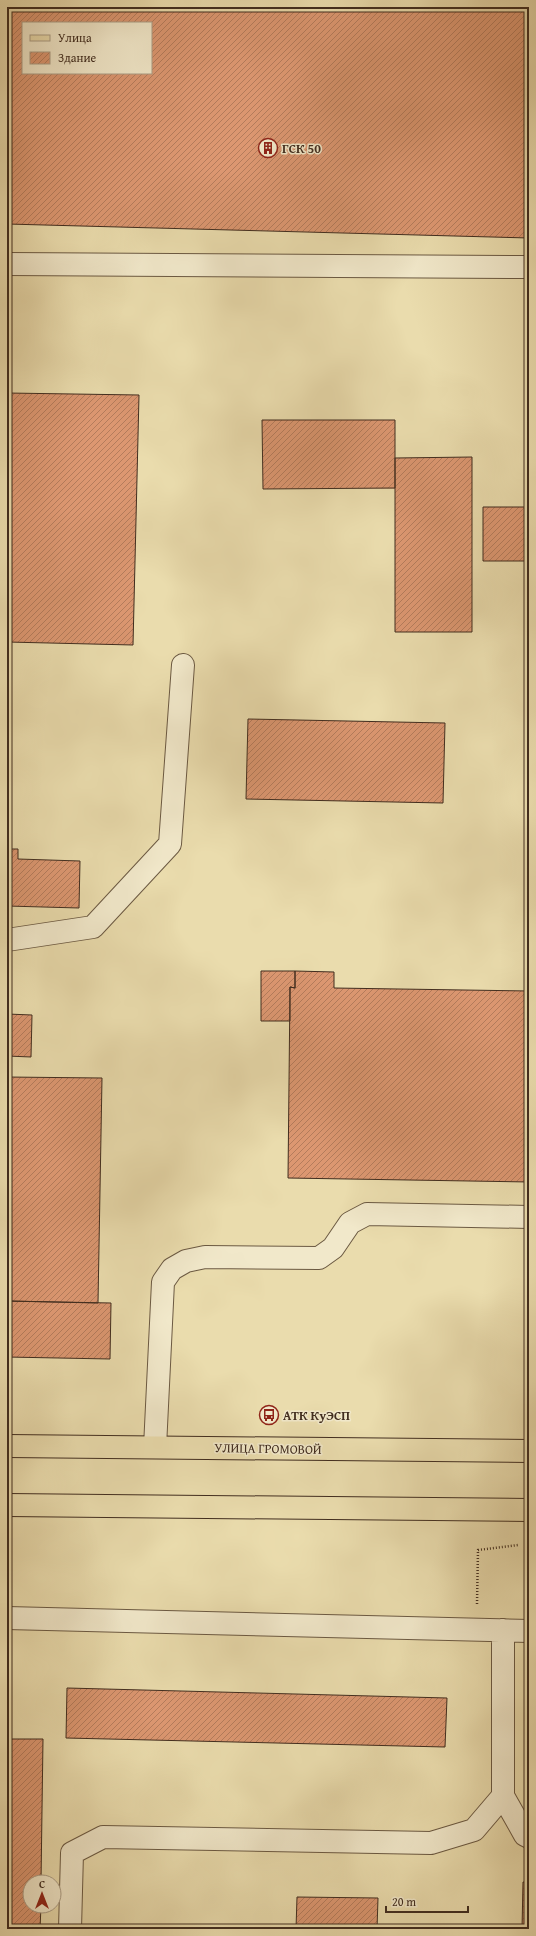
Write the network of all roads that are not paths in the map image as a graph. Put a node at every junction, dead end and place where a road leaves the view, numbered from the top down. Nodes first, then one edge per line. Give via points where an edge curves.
1 (7, 264) edge
2 (529, 267) edge
3 (183, 665) dead end
4 (7, 940) edge
5 (529, 1216) edge
6 (7, 1446) edge
7 (155, 1447) junction
8 (529, 1451) edge
9 (7, 1505) edge
10 (529, 1510) edge
11 (7, 1618) edge
12 (503, 1630) junction
13 (529, 1631) edge
14 (503, 1796) junction
15 (529, 1837) edge
16 (70, 1929) edge

1 - 2 lane
3 - 4 lane via 170,844 93,928
5 - 7 lane via 367,1214 350,1223 333,1248 319,1258 205,1257 186,1260 172,1269 163,1282
6 - 7 main road, УЛИЦА ГРОМОВОЙ
7 - 8 main road, УЛИЦА ГРОМОВОЙ
9 - 10 main road
11 - 12 lane
12 - 13 lane
12 - 14 lane
14 - 15 lane
14 - 16 lane via 474,1830 431,1843 103,1837 72,1853

